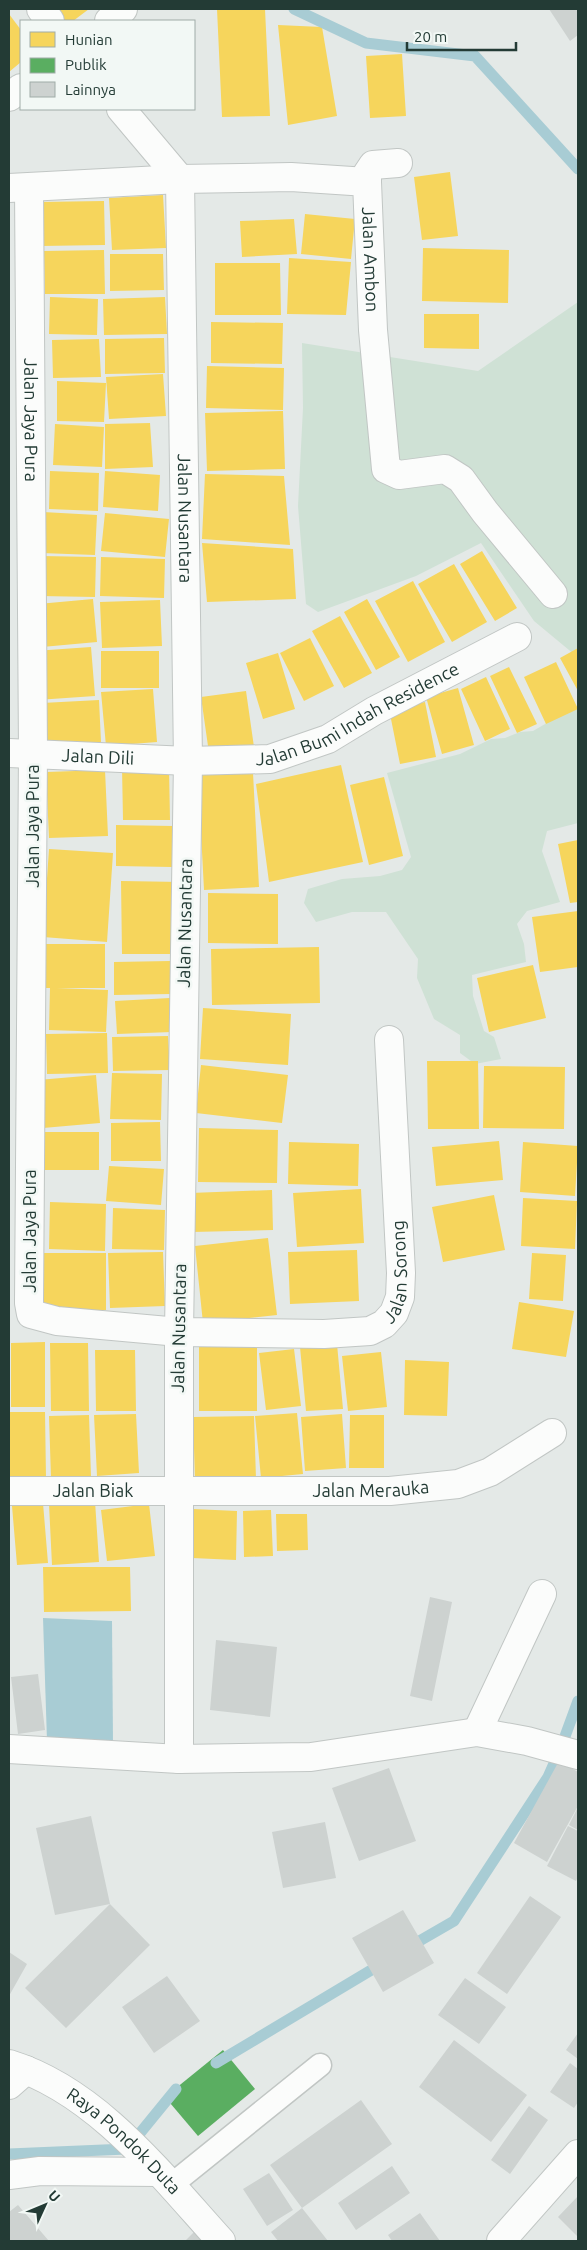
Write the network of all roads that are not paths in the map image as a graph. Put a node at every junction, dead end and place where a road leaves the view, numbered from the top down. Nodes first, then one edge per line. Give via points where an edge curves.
1 (41, 9) edge
2 (124, 9) edge
3 (49, 20) edge
4 (110, 20) edge
5 (20, 89) edge
6 (9, 97) edge
7 (122, 110) edge
8 (398, 163) dead end
9 (180, 180) junction
10 (367, 182) junction
11 (19, 188) edge
12 (553, 594) dead end
13 (517, 636) dead end
14 (21, 752) edge
15 (188, 761) junction
16 (389, 1040) dead end
17 (178, 1332) junction
18 (552, 1433) dead end
19 (9, 1491) edge
20 (178, 1492) junction
21 (542, 1594) dead end
22 (477, 1732) junction
23 (9, 1750) edge
24 (578, 1755) edge
25 (179, 1759) junction
26 (320, 2066) dead end
27 (15, 2073) edge
28 (578, 2154) edge
29 (158, 2172) junction
30 (9, 2175) edge
31 (221, 2241) edge
32 (501, 2241) edge

1 - 3 street
2 - 4 street
5 - 6 street
7 - 9 street
8 - 10 street via 373,165 366,174
9 - 10 street, Jalan Ambon via 291,177
9 - 11 street, Jalan Ambon
9 - 15 street, Jalan Nusantara
10 - 12 street, Jalan Ambon via 373,330 386,469 399,475 445,469 461,479
11 - 14 street, Jalan Jaya Pura
13 - 15 street, Jalan Bumi Indah Residence via 374,711 328,739 270,759
14 - 15 street, Jalan Dili
14 - 17 street, Jalan Jaya Pura via 31,1314 57,1321
15 - 17 street, Jalan Nusantara
16 - 17 street, Jalan Sorong via 401,1273 400,1297 394,1313 384,1324 370,1331 324,1334
17 - 20 street, Jalan Nusantara
18 - 20 street, Jalan Merauka via 490,1472 458,1484 390,1491
19 - 20 street, Jalan Biak
20 - 25 street, Jalan Nusantara
21 - 22 street
22 - 24 street
22 - 25 street via 311,1757
23 - 25 street
26 - 29 lane
27 - 29 street, Raya Pondok Duta via 58,2085 96,2112
28 - 32 street
29 - 30 street via 40,2171
29 - 31 street, Raya Pondok Duta

